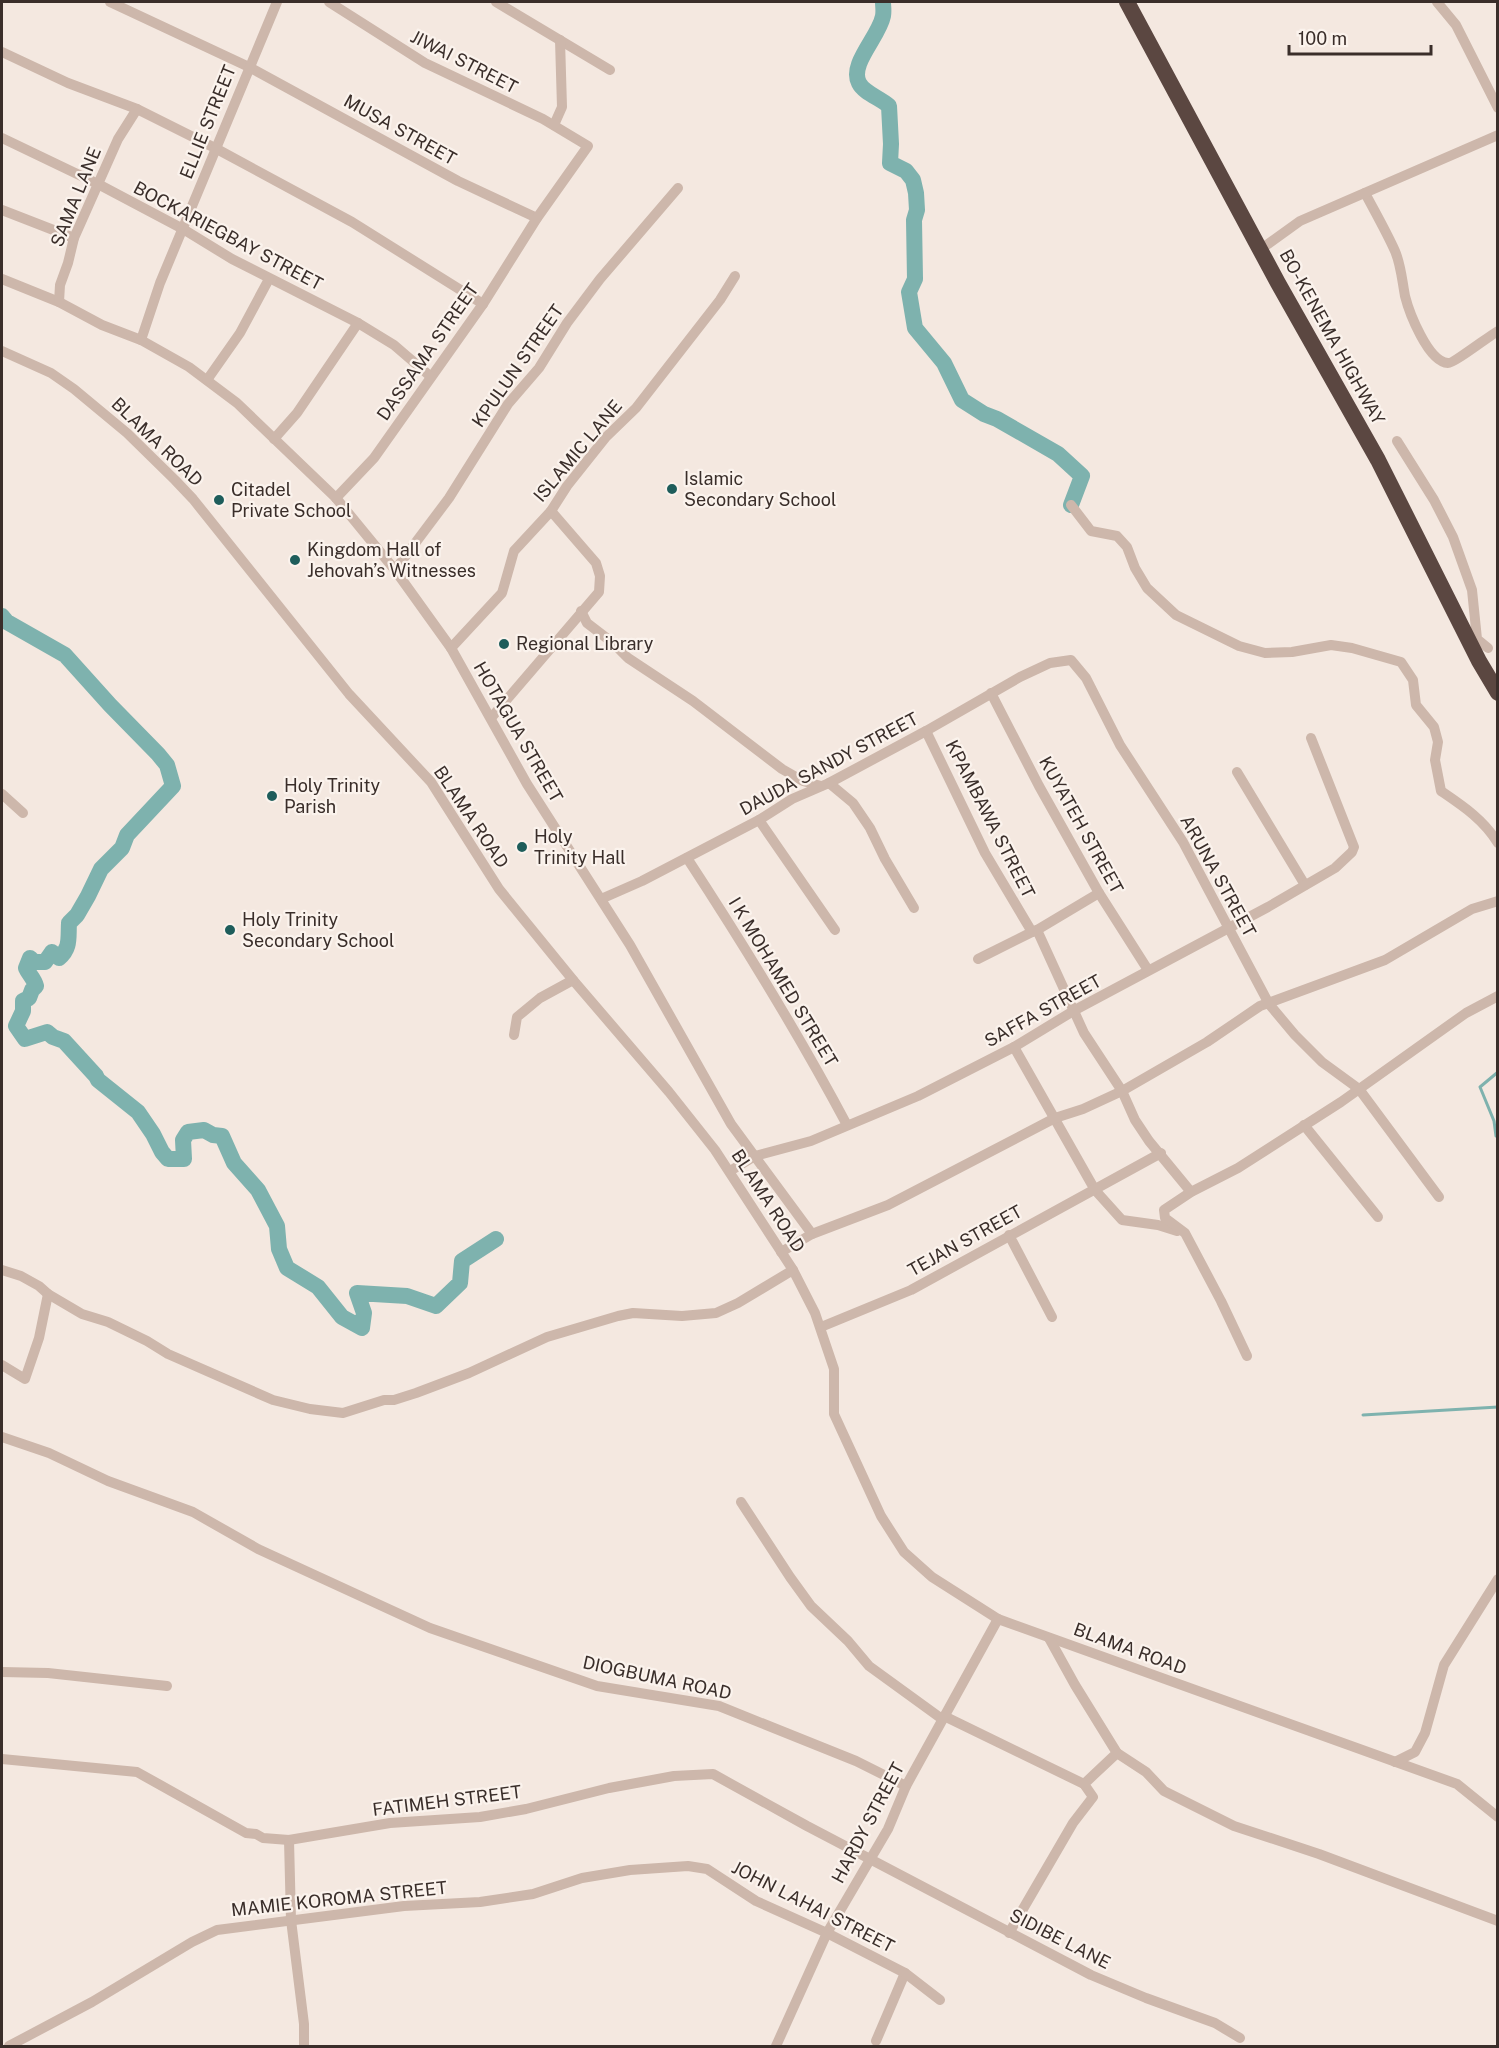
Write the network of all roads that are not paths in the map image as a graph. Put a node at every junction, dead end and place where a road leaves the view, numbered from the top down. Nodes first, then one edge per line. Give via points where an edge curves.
1 (110, 2) edge
2 (277, 2) edge
3 (329, 2) edge
4 (496, 2) edge
5 (1127, 2) edge
6 (1437, 2) edge
7 (560, 40) junction
8 (2, 52) edge
9 (249, 67) junction
10 (610, 70) dead end
11 (1497, 108) edge
12 (137, 109) junction
13 (554, 125) junction
14 (1497, 135) edge
15 (2, 138) edge
16 (588, 146) joint
17 (215, 148) junction
18 (98, 184) junction
19 (678, 188) dead end
20 (1365, 193) junction
21 (2, 210) edge
22 (537, 218) junction
23 (183, 229) junction
24 (74, 238) junction
25 (1261, 249) junction
26 (735, 276) dead end
27 (2, 279) edge
28 (270, 279) junction
29 (59, 303) junction
30 (483, 304) junction
31 (358, 323) junction
32 (1497, 331) edge
33 (141, 340) junction
34 (2, 351) edge
35 (430, 376) junction
36 (207, 380) junction
37 (274, 439) junction
38 (1397, 441) dead end
39 (336, 498) junction
40 (1071, 505) dead end
41 (551, 511) junction
42 (395, 570) junction
43 (581, 611) junction
44 (452, 648) junction
45 (1488, 651) edge
46 (1071, 660) joint
47 (991, 693) junction
48 (1497, 693) edge
49 (491, 718) junction
50 (926, 731) junction
51 (1311, 738) dead end
52 (1237, 772) dead end
53 (825, 784) junction
54 (2, 794) edge
55 (22, 813) dead end
56 (759, 820) junction
57 (1497, 843) edge
58 (687, 858) junction
59 (1305, 885) junction
60 (1099, 893) junction
61 (601, 899) junction
62 (1497, 901) edge
63 (914, 908) dead end
64 (1228, 928) junction
65 (835, 930) dead end
66 (1034, 931) junction
67 (978, 959) dead end
68 (1148, 970) junction
69 (573, 980) junction
70 (1497, 996) edge
71 (1269, 1004) junction
72 (1075, 1010) junction
73 (514, 1035) dead end
74 (1014, 1047) junction
75 (1359, 1089) junction
76 (1122, 1091) junction
77 (1055, 1118) junction
78 (848, 1125) junction
79 (1304, 1125) junction
80 (1161, 1153) junction
81 (755, 1156) junction
82 (730, 1171) junction
83 (1095, 1190) junction
84 (1191, 1192) junction
85 (1439, 1197) dead end
86 (1378, 1217) dead end
87 (1185, 1233) junction
88 (812, 1234) junction
89 (1009, 1235) junction
90 (781, 1251) junction
91 (2, 1270) edge
92 (793, 1270) junction
93 (48, 1294) junction
94 (1052, 1317) dead end
95 (821, 1327) junction
96 (1247, 1356) dead end
97 (2, 1365) edge
98 (2, 1437) edge
99 (741, 1502) dead end
100 (1497, 1579) edge
101 (998, 1619) junction
102 (1049, 1638) junction
103 (2, 1672) edge
104 (167, 1686) dead end
105 (943, 1718) junction
106 (1117, 1752) junction
107 (2, 1759) edge
108 (1395, 1762) junction
109 (1084, 1784) junction
110 (906, 1786) junction
111 (1497, 1817) edge
112 (289, 1840) junction
113 (869, 1859) junction
114 (663, 1866) joint
115 (291, 1920) junction
116 (1497, 1921) edge
117 (1009, 1933) junction
118 (827, 1934) junction
119 (905, 1973) junction
120 (940, 2000) dead end
121 (1240, 2038) dead end
122 (876, 2041) dead end
123 (9, 2046) edge
124 (304, 2046) edge
125 (776, 2046) edge

1 - 9 street, MUSA STREET
2 - 9 street, ELLIE STREET
3 - 13 street, JIWAI STREET via 425,63
4 - 7 street
5 - 25 highway, BO-KENEMA HIGHWAY
6 - 11 street via 1455,25
7 - 10 street
7 - 13 street via 562,107
8 - 12 street
9 - 17 street, ELLIE STREET
9 - 22 street, MUSA STREET via 458,182
12 - 17 street
12 - 18 street, SAMA LANE via 118,139
13 - 16 street, JIWAI STREET
14 - 20 street
15 - 18 street, BOCKARIEGBAY STREET
16 - 22 street, DASSAMA STREET
17 - 23 street, ELLIE STREET
17 - 30 street via 352,222
18 - 23 street, BOCKARIEGBAY STREET
18 - 24 street, SAMA LANE
19 - 42 street, KPULUN STREET via 567,322 538,368 508,404 449,498
20 - 25 street via 1300,221
20 - 32 street via 1395,251 1408,306 1423,340 1437,359 1454,362
21 - 24 street
22 - 30 street, DASSAMA STREET
23 - 28 street, BOCKARIEGBAY STREET
23 - 33 street, ELLIE STREET
24 - 29 street, SAMA LANE via 60,285
25 - 45 highway, BO-KENEMA HIGHWAY
26 - 41 street, ISLAMIC LANE via 636,408 606,437
27 - 29 street
28 - 31 street, BOCKARIEGBAY STREET
28 - 36 street via 240,333
29 - 33 street
30 - 35 street, DASSAMA STREET
31 - 35 street, BOCKARIEGBAY STREET via 394,345
31 - 37 street
33 - 36 street, HOTAGUA STREET
34 - 69 street, BLAMA ROAD via 74,388 127,433 193,499 349,694 431,782 499,889
35 - 39 street, DASSAMA STREET via 374,458
36 - 37 street, HOTAGUA STREET
37 - 39 street, HOTAGUA STREET
38 - 45 street via 1452,537 1472,590 1477,639
39 - 42 street, HOTAGUA STREET
40 - 57 street via 1091,531 1117,536 1147,588 1176,615 1239,646 1266,653 1331,645 1401,662 1413,680 1416,705 1434,727 1441,790 1476,815
41 - 43 street via 596,563 600,576 599,592
41 - 44 street, ISLAMIC LANE via 514,551 502,593
42 - 44 street, HOTAGUA STREET
43 - 49 street
43 - 53 street via 587,623 628,658 693,701 782,769 803,781
44 - 49 street, HOTAGUA STREET
45 - 48 highway, BO-KENEMA HIGHWAY
46 - 47 street, DAUDA SANDY STREET via 1050,663
46 - 64 street, ARUNA STREET via 1086,678 1120,745 1183,842
47 - 50 street, DAUDA SANDY STREET
47 - 60 street, KUYATEH STREET
49 - 61 street, HOTAGUA STREET via 563,844
50 - 53 street, DAUDA SANDY STREET
50 - 66 street, KPAMBAWA STREET via 985,853
51 - 59 street, SAFFA STREET via 1354,848 1335,868
52 - 59 street
53 - 56 street, DAUDA SANDY STREET
53 - 63 street via 853,803
54 - 55 street
56 - 58 street, DAUDA SANDY STREET
56 - 65 street
58 - 61 street, DAUDA SANDY STREET
58 - 78 street, I K MOHAMED STREET via 751,957
59 - 64 street, SAFFA STREET
60 - 66 street
60 - 68 street, KUYATEH STREET
61 - 81 street, HOTAGUA STREET via 731,1124
62 - 71 street via 1472,909 1385,960
64 - 68 street, SAFFA STREET
64 - 71 street, ARUNA STREET
66 - 67 street
66 - 72 street, KPAMBAWA STREET
68 - 72 street, SAFFA STREET
69 - 73 street via 540,998 517,1017
69 - 82 street, BLAMA ROAD via 669,1092
70 - 75 street via 1466,1013
71 - 75 street, ARUNA STREET via 1322,1062
71 - 76 street
72 - 74 street, SAFFA STREET
72 - 76 street, KPAMBAWA STREET via 1084,1033
74 - 77 street
74 - 78 street, SAFFA STREET via 918,1096
75 - 79 street
75 - 85 street, ARUNA STREET
76 - 77 street
76 - 80 street, KPAMBAWA STREET via 1135,1120
77 - 83 street
77 - 88 street via 888,1205
78 - 81 street, SAFFA STREET via 811,1141
79 - 84 street via 1238,1168
79 - 86 street
80 - 83 street, TEJAN STREET
80 - 84 street, KPAMBAWA STREET
81 - 82 street, SAFFA STREET
81 - 88 street, HOTAGUA STREET
82 - 90 street, BLAMA ROAD
83 - 87 street via 1122,1220
83 - 89 street, TEJAN STREET
84 - 87 street via 1164,1210 1165,1218
87 - 96 street
88 - 90 street
89 - 94 street
89 - 95 street, TEJAN STREET via 911,1290
90 - 92 street, BLAMA ROAD
91 - 93 street via 21,1276
92 - 93 street via 716,1313 682,1316 633,1312 547,1337 416,1393 343,1413 273,1400 168,1354 108,1322 82,1314
92 - 95 street, BLAMA ROAD
93 - 97 street via 25,1379
95 - 101 street, BLAMA ROAD via 834,1370 834,1414 881,1516 904,1552 932,1577
98 - 110 street, DIOGBUMA ROAD via 185,1508 258,1548 430,1628 597,1686 729,1709
99 - 105 street via 811,1606 869,1666
100 - 108 street via 1444,1665 1425,1733 1415,1752
101 - 102 street, BLAMA ROAD
101 - 105 street, HARDY STREET
102 - 106 street
102 - 108 street, BLAMA ROAD
103 - 104 street
105 - 109 street
105 - 110 street, HARDY STREET
106 - 109 street
106 - 116 street via 1146,1772 1164,1791 1234,1826
107 - 112 street, FATIMEH STREET via 137,1772 246,1833
108 - 111 street, BLAMA ROAD via 1457,1784
109 - 117 street via 1093,1797 1073,1823
110 - 113 street, HARDY STREET via 888,1829
112 - 113 street, FATIMEH STREET via 390,1822 480,1817 617,1786 713,1774
112 - 115 street
113 - 117 street, SIDIBE LANE
113 - 118 street, HARDY STREET
114 - 115 street, MAMIE KOROMA STREET via 582,1878 533,1894 480,1902 404,1906
114 - 118 street, JOHN LAHAI STREET via 707,1869 756,1901
115 - 123 street, MAMIE KOROMA STREET via 228,1927 205,1935
115 - 124 street
117 - 121 street, SIDIBE LANE via 1091,1975 1215,2023
118 - 119 street, JOHN LAHAI STREET
118 - 125 street, HARDY STREET
119 - 120 street, JOHN LAHAI STREET
119 - 122 street

